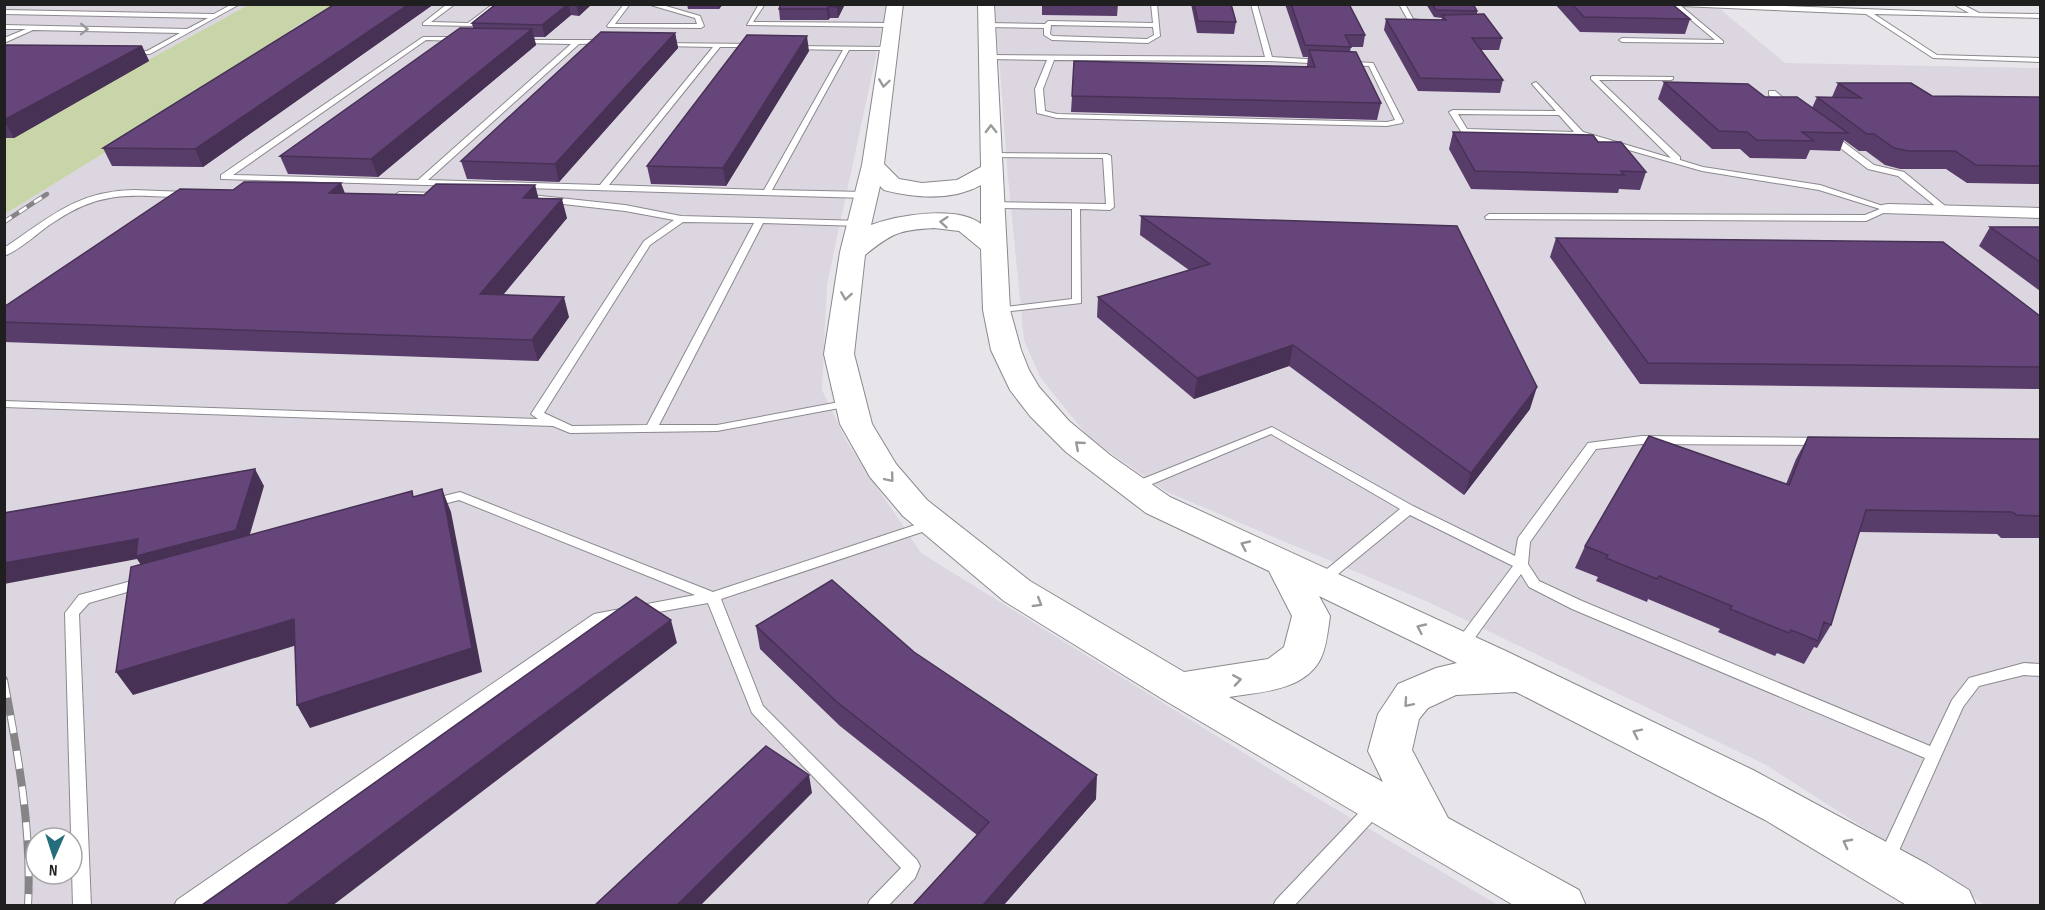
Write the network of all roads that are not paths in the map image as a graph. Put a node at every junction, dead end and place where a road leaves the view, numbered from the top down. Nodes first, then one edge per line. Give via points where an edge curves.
1 (96, 4) edge
2 (237, 4) edge
3 (452, 4) edge
4 (497, 4) edge
5 (627, 4) edge
6 (650, 4) edge
7 (762, 4) edge
8 (1154, 4) edge
9 (1254, 4) edge
10 (1402, 4) edge
11 (1676, 4) edge
12 (1956, 4) edge
13 (4, 12) edge
14 (1867, 12) junction
15 (73, 14) junction
16 (986, 15) edge
17 (1977, 15) junction
18 (217, 16) junction
19 (2040, 16) edge
20 (1433, 21) edge
21 (1156, 25) junction
22 (892, 26) edge
23 (1047, 26) junction
24 (4, 27) edge
25 (36, 28) junction
26 (191, 31) junction
27 (472, 39) edge
28 (507, 40) edge
29 (1622, 40) edge
30 (4, 41) edge
31 (577, 42) junction
32 (612, 43) edge
33 (648, 43) edge
34 (718, 45) junction
35 (765, 46) edge
36 (788, 47) edge
37 (847, 48) junction
38 (124, 52) edge
39 (989, 57) junction
40 (1051, 58) junction
41 (1269, 59) junction
42 (2040, 60) edge
43 (1671, 78) dead end
44 (1536, 84) dead end
45 (1772, 93) dead end
46 (1562, 113) junction
47 (1799, 113) edge
48 (1826, 133) edge
49 (1580, 134) junction
50 (1680, 162) junction
51 (992, 163) junction
52 (420, 183) junction
53 (602, 188) junction
54 (767, 192) junction
55 (200, 195) edge
56 (387, 195) edge
57 (444, 196) edge
58 (513, 197) edge
59 (993, 205) junction
60 (1076, 206) junction
61 (863, 209) junction
62 (1888, 209) junction
63 (1946, 210) junction
64 (2040, 213) edge
65 (1489, 217) dead end
66 (681, 219) junction
67 (760, 221) junction
68 (994, 248) junction
69 (4, 253) edge
70 (997, 311) junction
71 (850, 403) junction
72 (4, 404) edge
73 (556, 423) junction
74 (651, 429) junction
75 (1838, 441) edge
76 (1133, 488) junction
77 (415, 508) edge
78 (1409, 509) junction
79 (933, 524) junction
80 (1283, 563) junction
81 (1521, 564) junction
82 (153, 580) edge
83 (1321, 581) junction
84 (713, 597) junction
85 (1460, 647) junction
86 (2040, 670) edge
87 (1522, 676) junction
88 (1179, 689) junction
89 (1934, 755) junction
90 (1380, 802) junction
91 (1430, 830) junction
92 (1885, 863) junction
93 (82, 906) edge
94 (183, 906) edge
95 (876, 906) edge
96 (1282, 906) edge
97 (1561, 906) edge
98 (1951, 906) edge

1 - 15 lane
2 - 18 lane
3 - 4 lane via 425,24 469,25
5 - 6 lane via 610,26 701,26 698,17
7 - 22 lane via 749,24
8 - 21 lane
9 - 41 lane
10 - 20 lane via 1410,21
11 - 14 lane
11 - 29 lane via 1721,42
12 - 17 lane
13 - 15 lane
14 - 17 lane
14 - 42 lane via 1935,57
15 - 18 lane
15 - 25 lane
16 - 23 lane
16 - 39 street
17 - 19 lane
18 - 26 lane
21 - 23 lane
21 - 23 lane via 1157,36 1148,41 1052,38 1047,35
22 - 37 lane
22 -> 61 street
24 - 25 lane
25 -> 26 lane
25 - 30 lane
26 - 38 lane via 148,53
27 - 52 lane via 425,38 224,177
28 - 31 lane
31 - 32 lane
31 - 52 lane
33 - 34 lane
34 - 35 lane
34 - 53 lane
36 - 37 lane
37 - 54 lane
39 - 40 lane
51 -> 39 street
40 - 41 lane
40 - 41 lane via 1039,89 1041,113 1057,116 1387,124 1399,121 1371,64
43 - 50 lane via 1593,78
44 - 46 lane
45 - 47 lane
46 - 49 lane
46 - 49 lane via 1453,112 1465,131
48 - 63 lane via 1871,167 1901,174
49 - 50 lane
50 - 62 lane via 1820,188
51 - 59 street
51 - 60 lane via 1107,156 1110,207
51 - 61 street via 962,186 922,190 892,185
52 - 53 lane
53 - 54 lane
54 - 61 lane
55 - 69 lane via 106,194 92,198 73,206
56 - 57 lane
58 - 66 lane via 625,208
59 - 60 lane
59 - 68 street
60 - 70 lane via 1077,301
61 - 67 lane
68 -> 61 street via 966,224 907,222 881,230
61 -> 71 street via 838,354
62 - 63 street
62 - 65 lane via 1866,218
63 - 64 street
66 - 67 lane
66 - 73 lane via 647,243 537,414
67 - 74 lane
68 - 70 street
76 -> 70 street via 1046,416 1014,370
71 - 74 lane via 717,428
71 -> 79 street via 856,424 882,470
72 - 73 lane
73 - 74 lane via 570,430
75 - 81 lane via 1673,439 1592,446 1522,541
76 - 78 lane via 1272,430
80 -> 76 street via 1158,505
77 - 84 lane via 460,496
78 - 81 lane
78 - 83 lane
79 - 84 lane
79 -> 88 street via 1017,591
80 - 83 street
88 -> 80 street via 1278,674 1302,655 1311,616
81 - 85 lane
81 - 89 lane via 1534,584 1577,606
82 - 93 lane via 84,599 72,613
85 -> 83 street
84 - 94 lane via 598,618
84 - 95 lane via 757,709 911,866
85 - 87 street
86 - 89 lane via 2024,669 1974,682 1957,704
87 -> 91 street via 1452,679 1413,696 1399,714 1390,751
92 -> 87 street via 1712,770
88 - 90 street
89 - 92 lane
90 - 91 street
90 - 96 lane
91 - 97 street
92 - 98 street

